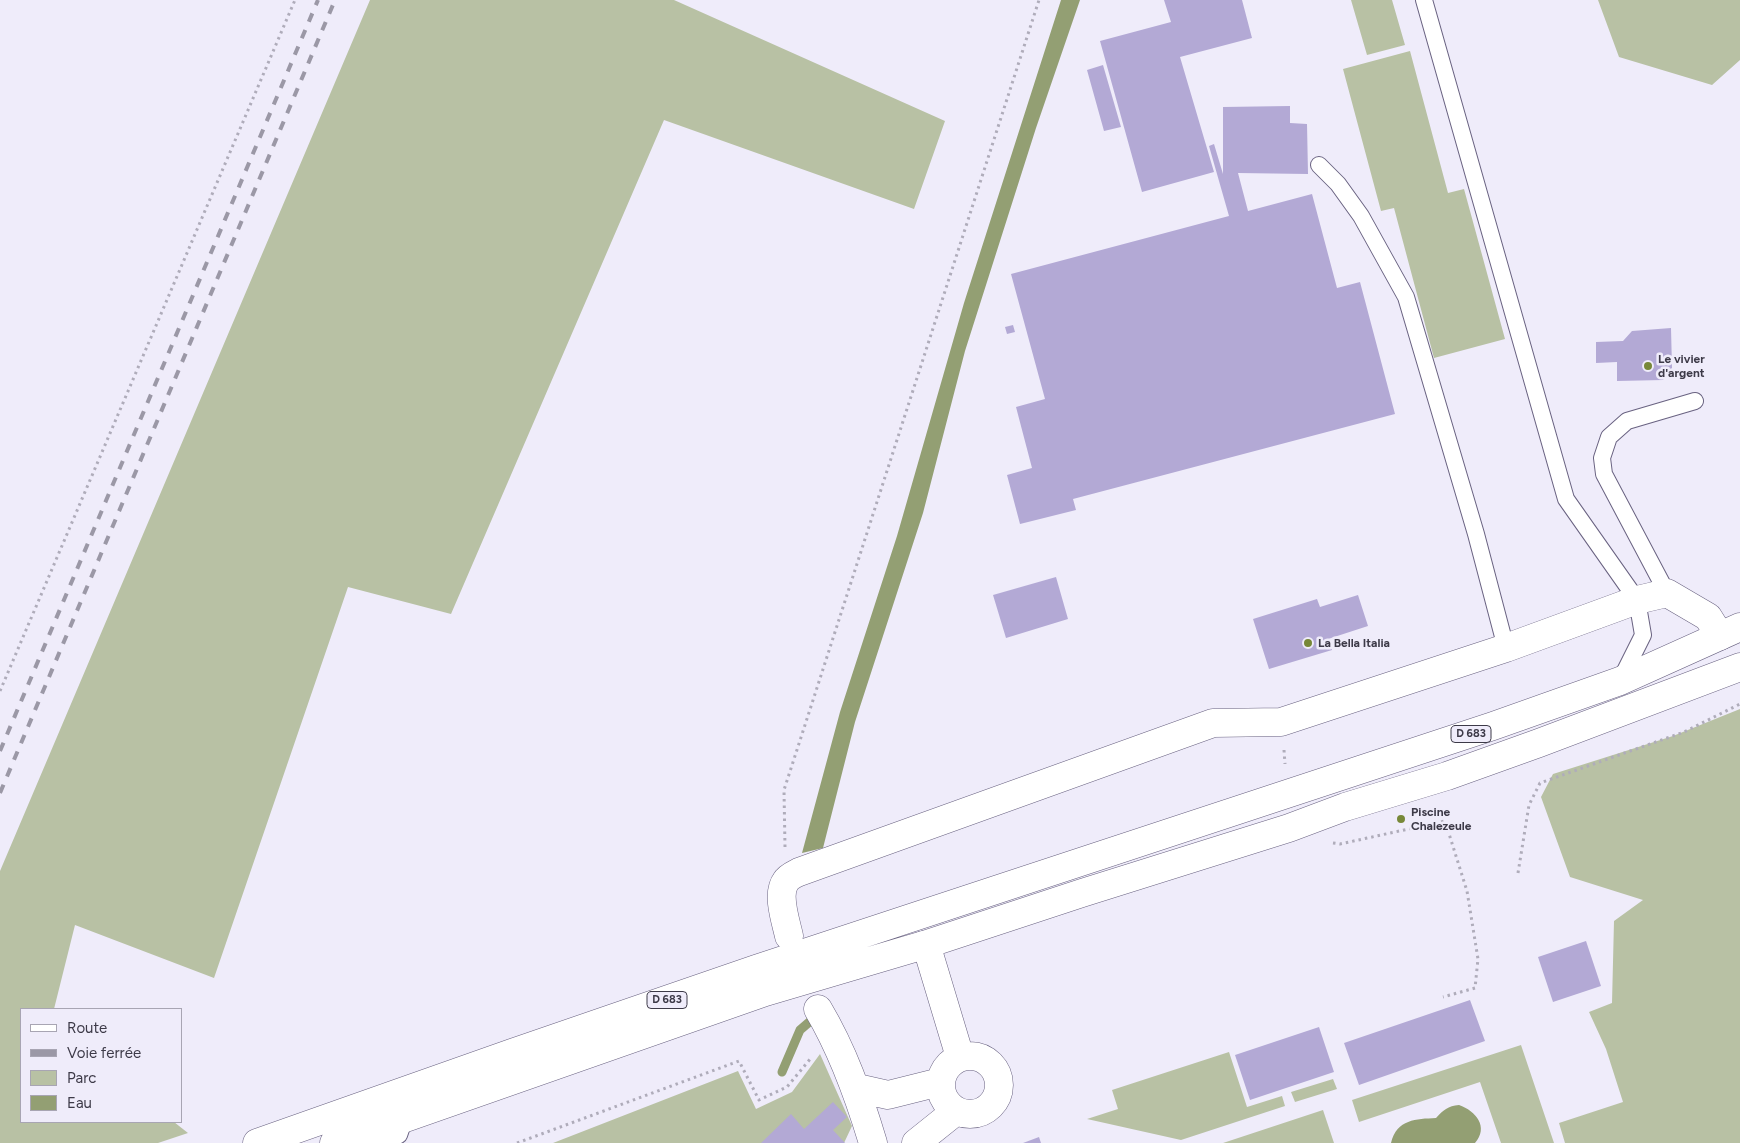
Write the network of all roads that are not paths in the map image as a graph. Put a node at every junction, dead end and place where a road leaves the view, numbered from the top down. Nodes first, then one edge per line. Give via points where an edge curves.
1 (1424, 0) edge
2 (1319, 164) dead end
3 (1695, 401) dead end
4 (1667, 593) junction
5 (1638, 600) junction
6 (1730, 632) edge
7 (1506, 648) junction
8 (1740, 667) edge
9 (1620, 681) junction
10 (1502, 757) junction
11 (1079, 863) junction
12 (789, 936) dead end
13 (924, 945) junction
14 (818, 1009) dead end
15 (960, 1057) junction
16 (940, 1082) junction
17 (857, 1088) junction
18 (956, 1111) junction
19 (405, 1118) junction
20 (257, 1143) edge
21 (334, 1143) edge
22 (384, 1143) edge
23 (873, 1143) edge
24 (916, 1143) edge

1 - 5 lane via 1566,500
2 - 7 lane via 1361,216 1406,296
3 - 4 lane via 1627,422 1609,437 1602,458 1604,474
4 - 5 main road
4 - 6 main road
5 - 7 main road
5 - 9 lane via 1643,635
6 - 9 main road, D 683
6 - 10 main road via 1710,661 1521,732
7 - 12 main road via 1281,722 1213,723 799,872 786,880 782,894
8 - 10 main road, D 683
9 - 11 main road, D 683
10 - 13 main road, D 683
11 - 13 main road via 1055,887 937,925
11 - 20 main road, D 683 via 738,976
13 - 15 main road
13 - 19 main road, D 683 via 765,992
14 - 17 main road
15 - 16 main road via 950,1062
15 - 18 main road via 972,1055 983,1058 998,1075 1000,1087 989,1107 968,1114
16 - 17 main road via 888,1095
16 - 18 main road via 947,1104
17 - 23 main road
18 - 24 main road
19 - 21 main road, D 683
19 - 22 lane via 399,1135

